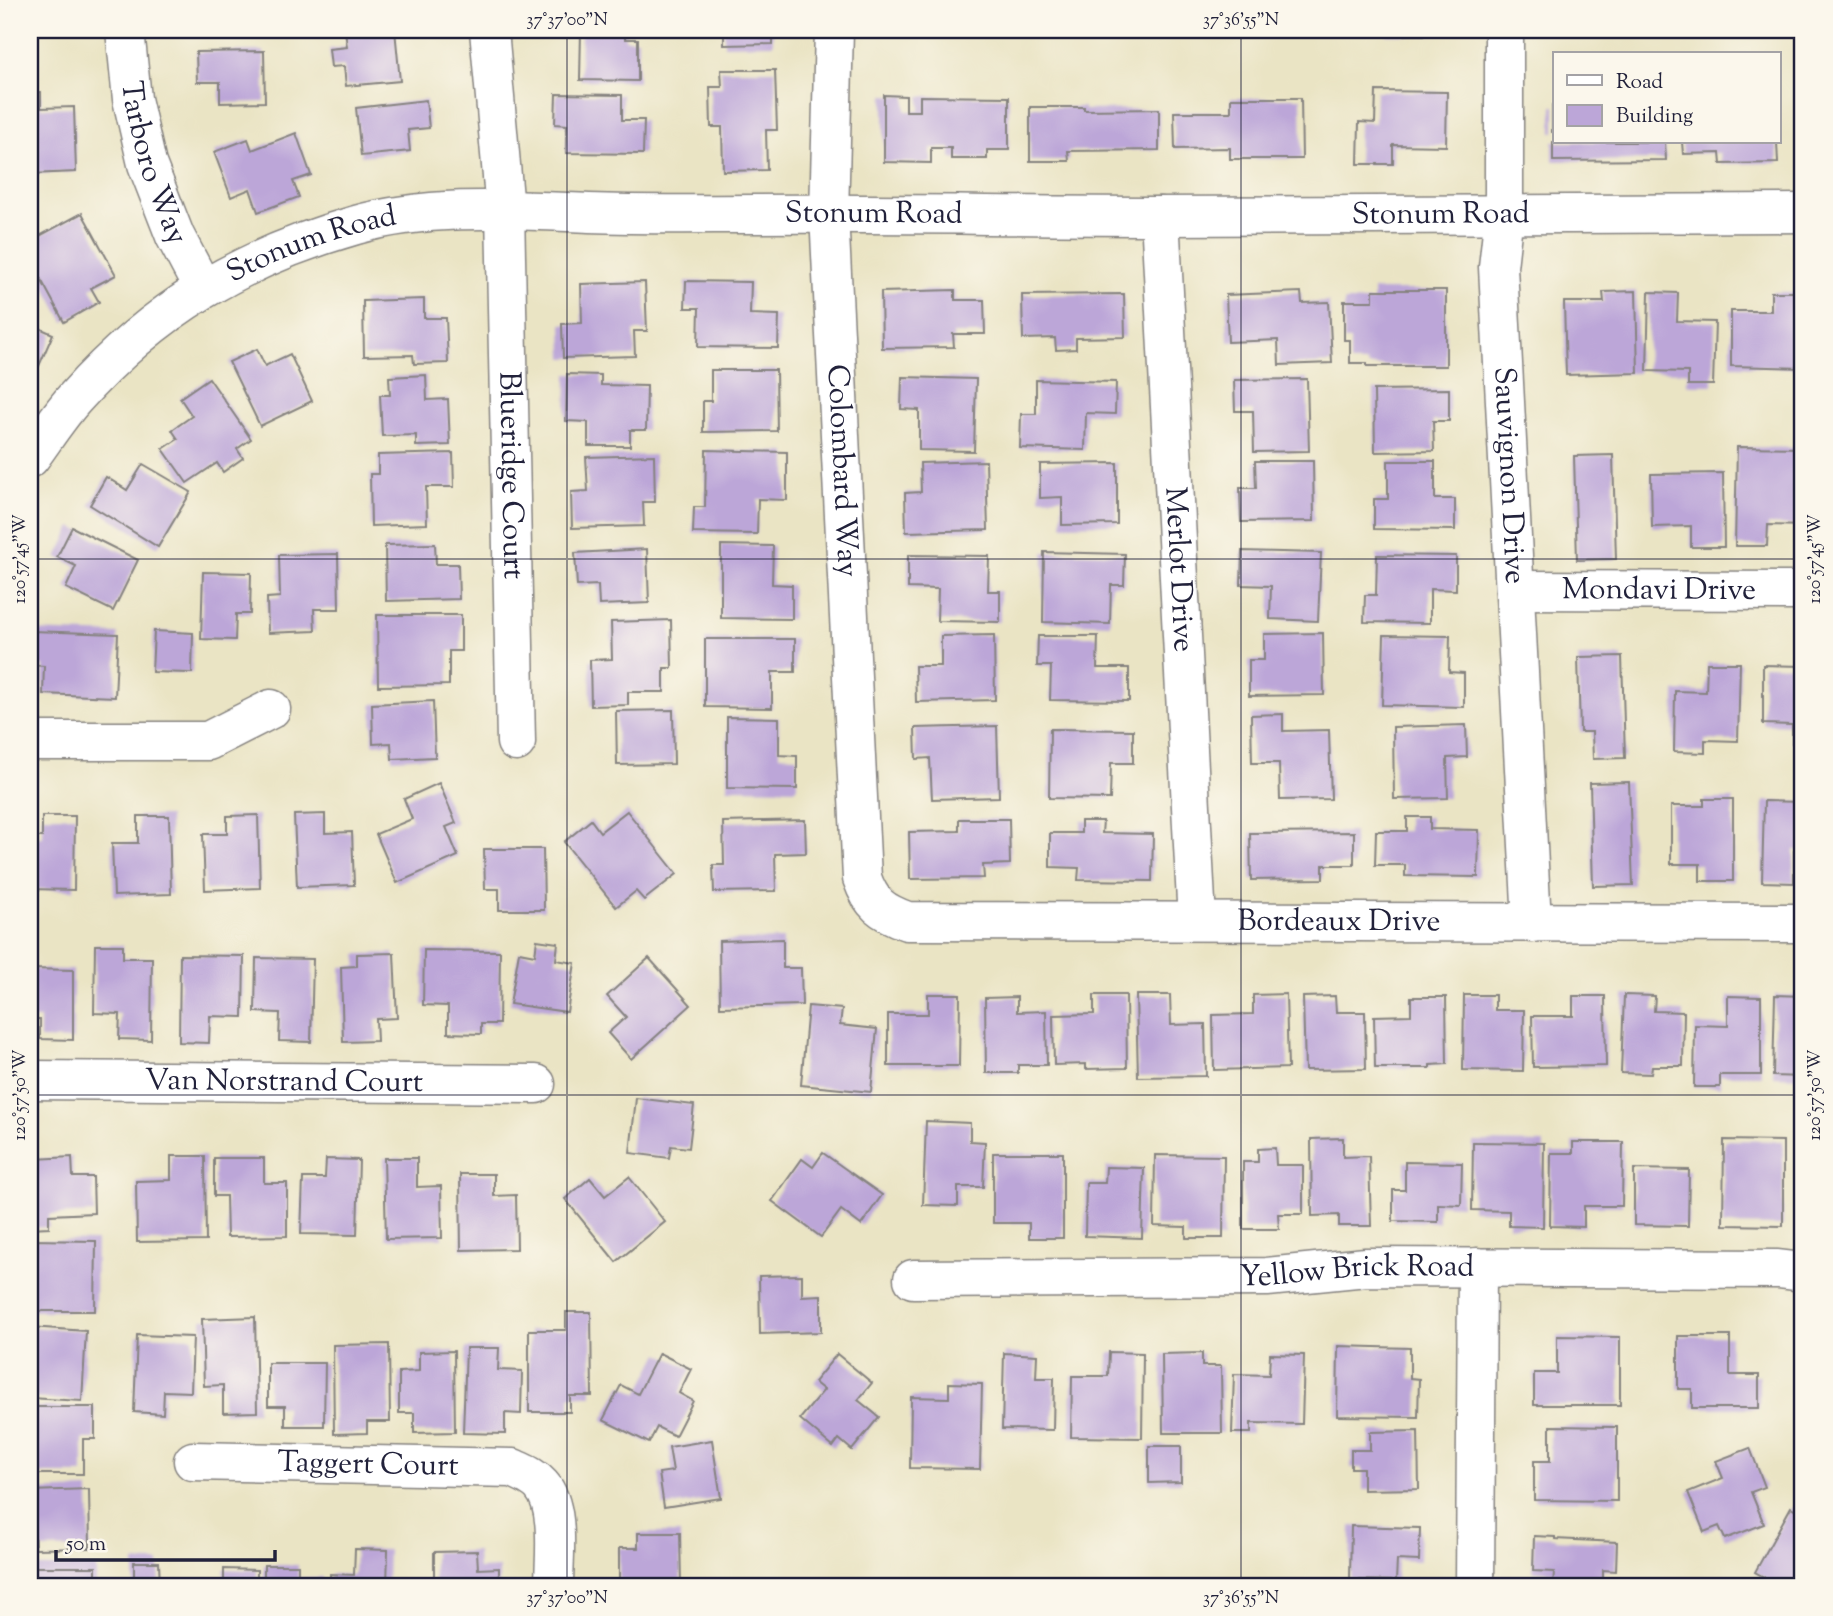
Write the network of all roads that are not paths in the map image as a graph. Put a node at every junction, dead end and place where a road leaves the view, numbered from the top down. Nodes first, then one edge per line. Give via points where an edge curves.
1 (125, 30) edge
2 (489, 30) edge
3 (834, 30) edge
4 (1504, 30) edge
5 (506, 210) junction
6 (1803, 212) edge
7 (1504, 213) junction
8 (829, 214) junction
9 (1160, 216) junction
10 (203, 289) junction
11 (30, 458) edge
12 (1515, 590) junction
13 (1803, 591) edge
14 (271, 709) dead end
15 (30, 741) edge
16 (516, 742) dead end
17 (877, 907) joint
18 (1197, 921) junction
19 (1532, 923) junction
20 (1803, 923) edge
21 (30, 1080) edge
22 (536, 1084) dead end
23 (1477, 1267) junction
24 (1803, 1272) edge
25 (913, 1279) dead end
26 (193, 1461) dead end
27 (554, 1586) edge
28 (1475, 1586) edge

1 - 10 street, Tarboro Way via 132,99 147,164 175,236
2 - 5 street, Blueridge Court
3 - 8 street, Colombard Way
4 - 7 street, Sauvignon Drive
5 - 8 street, Stonum Road
5 - 10 street, Stonum Road via 418,214 363,223 300,243
5 - 16 street, Blueridge Court
6 - 7 street, Stonum Road
7 - 9 street, Stonum Road
7 - 12 street, Sauvignon Drive via 1498,267
8 - 9 street, Stonum Road
8 - 17 street, Colombard Way via 862,878
9 - 18 street, Merlot Drive
10 - 11 street, Stonum Road via 152,324 109,362
12 - 13 street, Mondavi Drive
12 - 19 street, Sauvignon Drive
14 - 15 street via 208,741
17 - 18 street, Bordeaux Drive via 907,921
18 - 19 street, Bordeaux Drive
19 - 20 street, Bordeaux Drive
21 - 22 street, Van Norstrand Court
23 - 24 street, Yellow Brick Road
23 - 25 street, Yellow Brick Road via 1366,1267 1266,1277
23 - 28 street
26 - 27 street, Taggert Court via 513,1468 540,1483 554,1512

